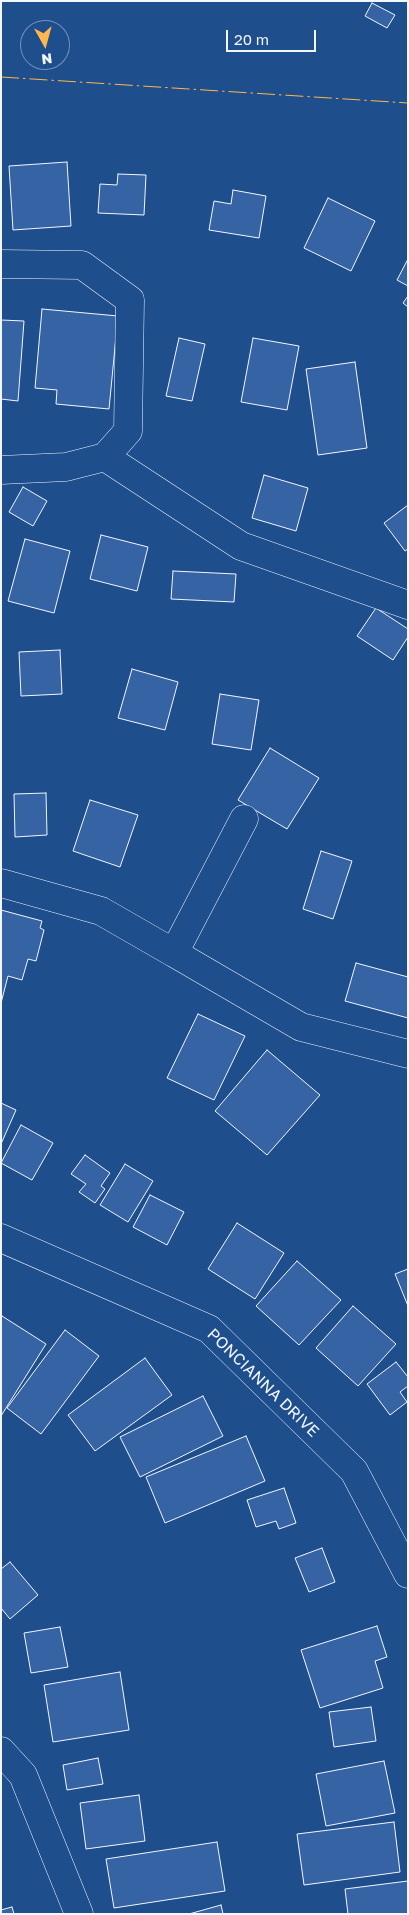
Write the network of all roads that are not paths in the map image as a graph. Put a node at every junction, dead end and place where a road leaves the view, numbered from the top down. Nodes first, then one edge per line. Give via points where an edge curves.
1 (1, 264) edge
2 (105, 457) junction
3 (1, 470) edge
4 (408, 605) edge
5 (244, 819) dead end
6 (1, 883) edge
7 (174, 954) junction
8 (408, 1054) edge
9 (1, 1238) edge
10 (408, 1574) edge
11 (1, 1751) edge
12 (79, 1914) edge

1 - 2 street via 82,264 130,300 128,431
2 - 3 street via 66,467
2 - 4 street via 241,546
5 - 7 street
6 - 7 street via 101,911
7 - 8 street via 301,1027
9 - 10 street, PONCIANNA DRIVE via 209,1329 354,1471
11 - 12 street via 23,1775

